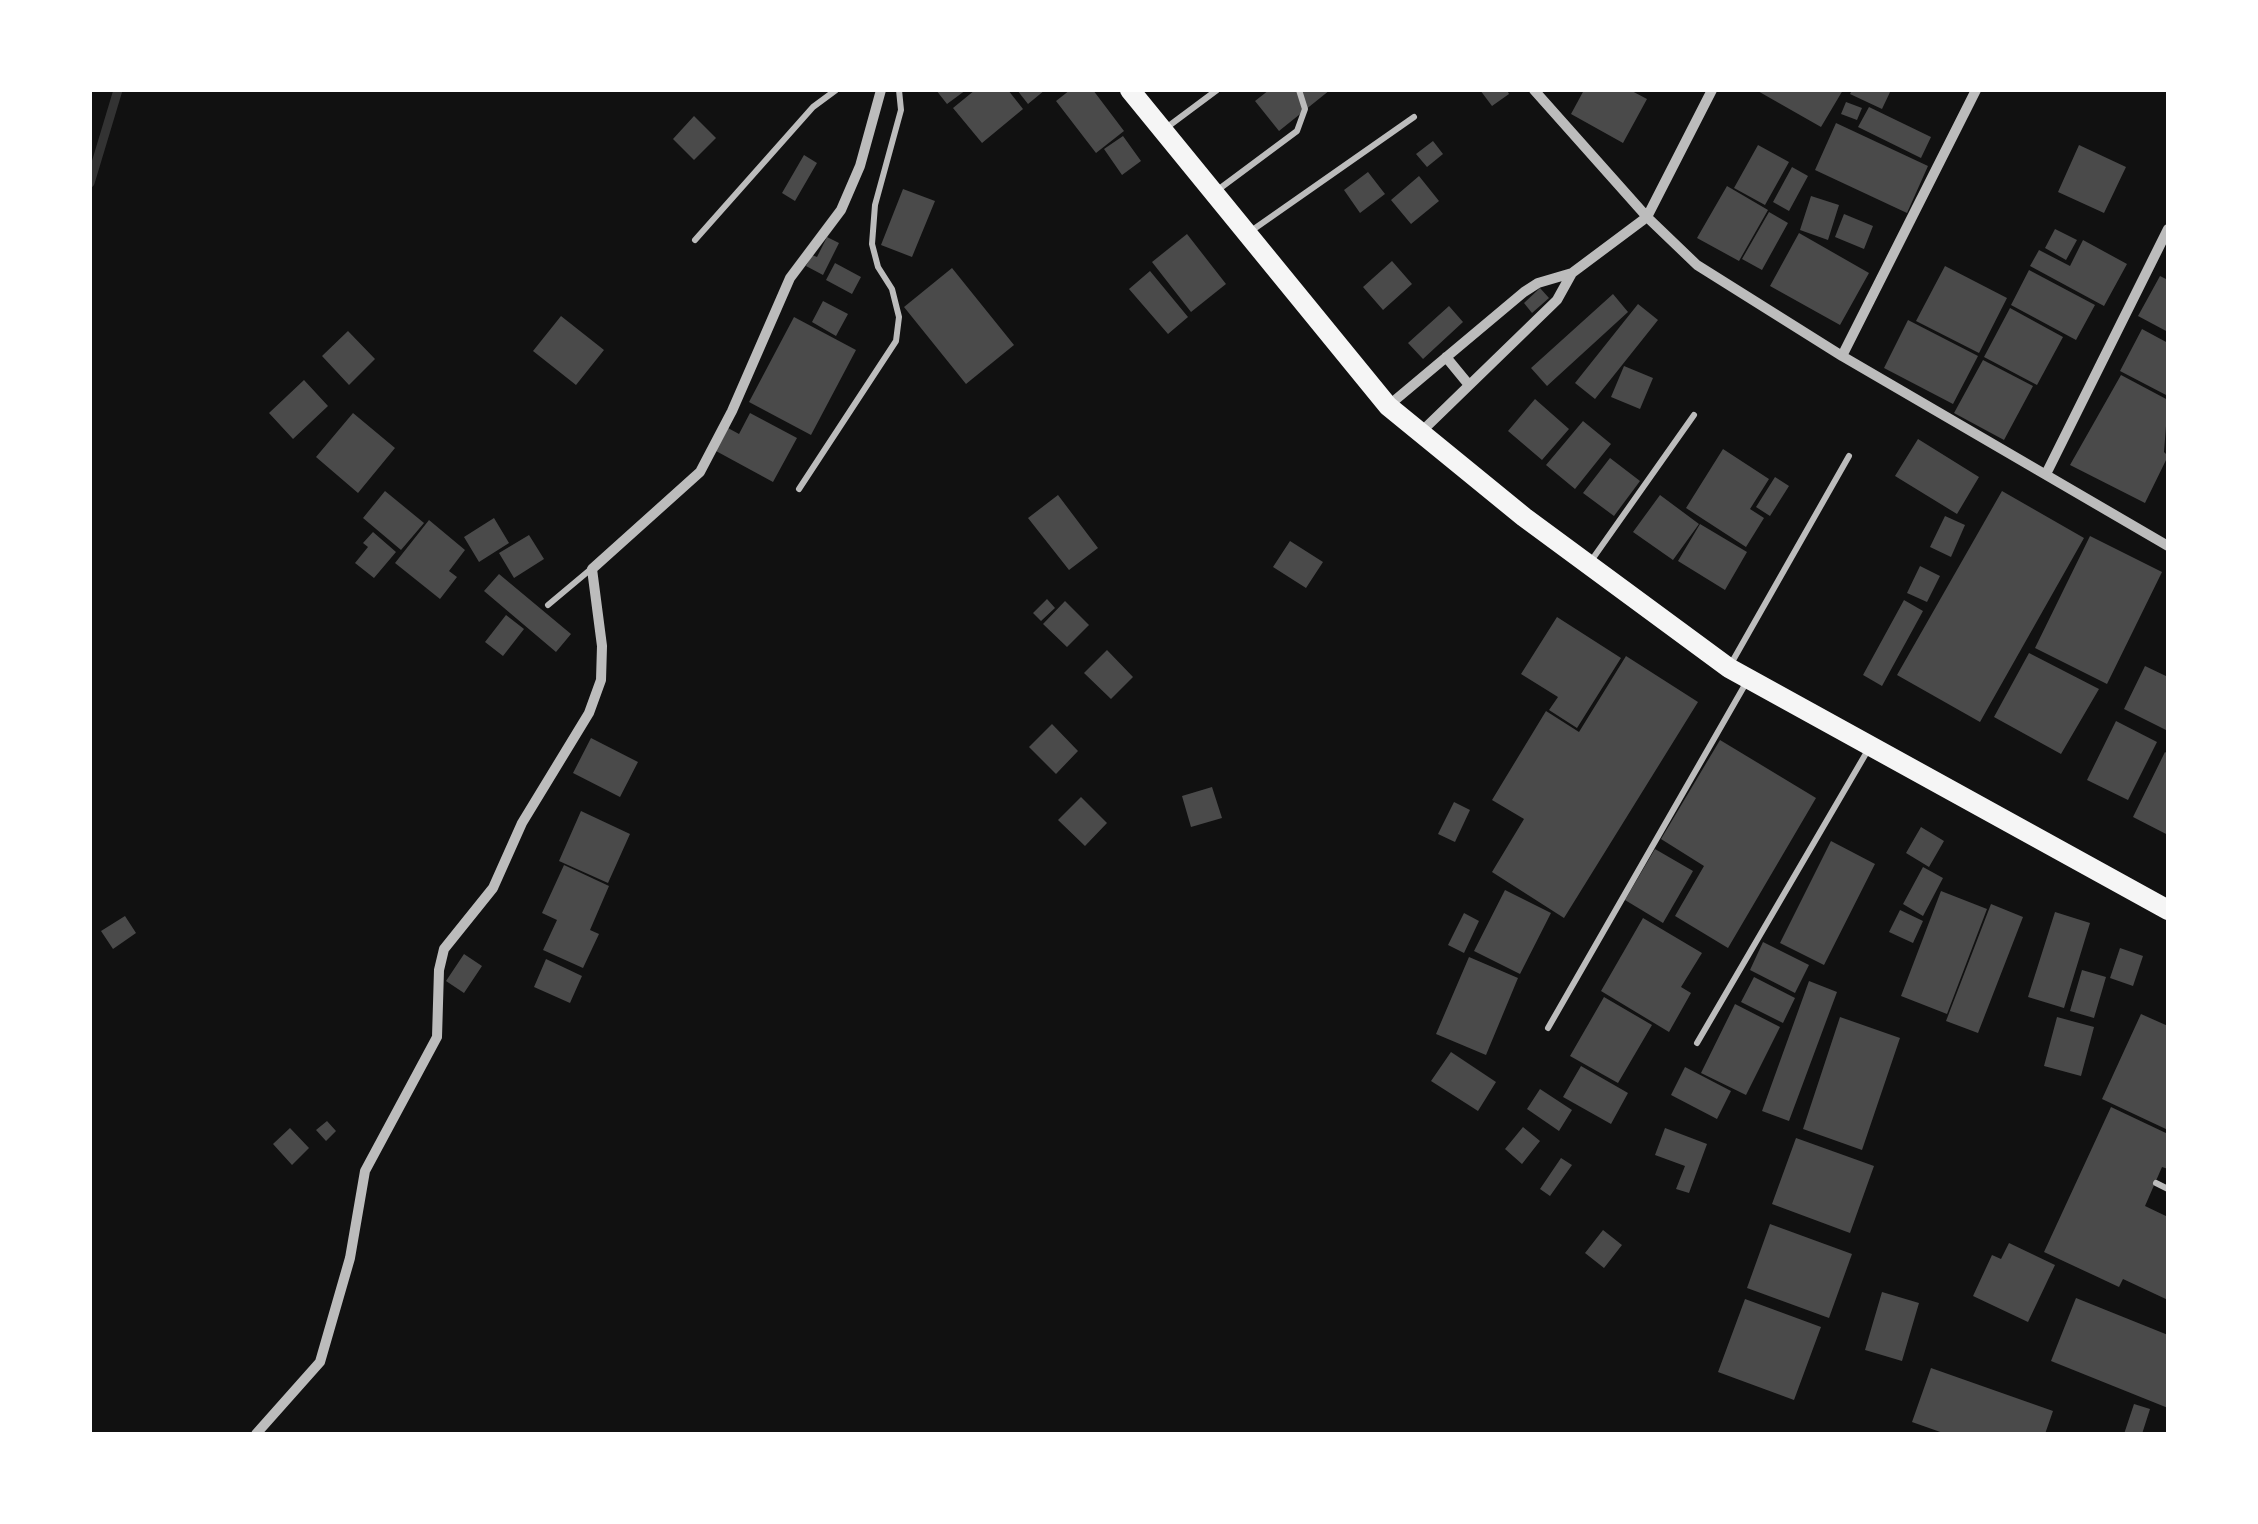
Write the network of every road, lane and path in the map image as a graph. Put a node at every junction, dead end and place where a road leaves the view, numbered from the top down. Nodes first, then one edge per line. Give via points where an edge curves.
1 (836, 90) edge
2 (882, 90) edge
3 (899, 90) edge
4 (1130, 90) edge
5 (1217, 90) edge
6 (1298, 90) edge
7 (1534, 90) edge
8 (1712, 90) edge
9 (1976, 90) edge
10 (1414, 116) dead end
11 (1161, 132) junction
12 (1214, 193) junction
13 (1647, 217) junction
14 (2168, 229) edge
15 (1246, 234) junction
16 (695, 240) dead end
17 (1572, 274) junction
18 (1842, 356) junction
19 (1446, 357) junction
20 (1469, 384) junction
21 (1388, 406) junction
22 (1694, 415) dead end
23 (1420, 433) junction
24 (1849, 456) dead end
25 (2048, 472) junction
26 (799, 489) dead end
27 (2168, 546) edge
28 (1588, 566) junction
29 (592, 569) junction
30 (548, 605) dead end
31 (1729, 668) junction
32 (1749, 678) junction
33 (1869, 748) junction
34 (2168, 910) edge
35 (1548, 1028) dead end
36 (1697, 1042) dead end
37 (2156, 1182) dead end
38 (2168, 1189) edge
39 (256, 1434) edge

1 - 16 lane via 812,108
2 - 29 street via 841,210 790,278 700,472
3 - 26 lane via 901,110 875,205 872,244 900,317 896,340
4 - 11 main road
5 - 11 lane
6 - 12 lane via 1305,110 1297,131
7 - 13 street
8 - 13 street
9 - 18 street
10 - 15 lane
11 - 12 main road
12 - 15 main road
13 - 17 street
13 - 18 street via 1697,265
14 - 25 street
15 - 21 main road
17 - 19 street via 1538,282
17 - 20 street via 1557,300
18 - 25 street
19 - 20 street
19 - 21 street
20 - 23 street
21 - 23 main road
22 - 28 lane
23 - 28 main road
24 - 31 lane
25 - 27 street
28 - 31 main road
29 - 30 lane
29 - 39 street via 602,646 589,714 522,823 493,888 444,949 437,1037 365,1171 350,1258 320,1362
31 - 32 main road
32 - 33 main road
32 - 35 lane
33 - 34 main road
33 - 36 lane
37 - 38 lane

